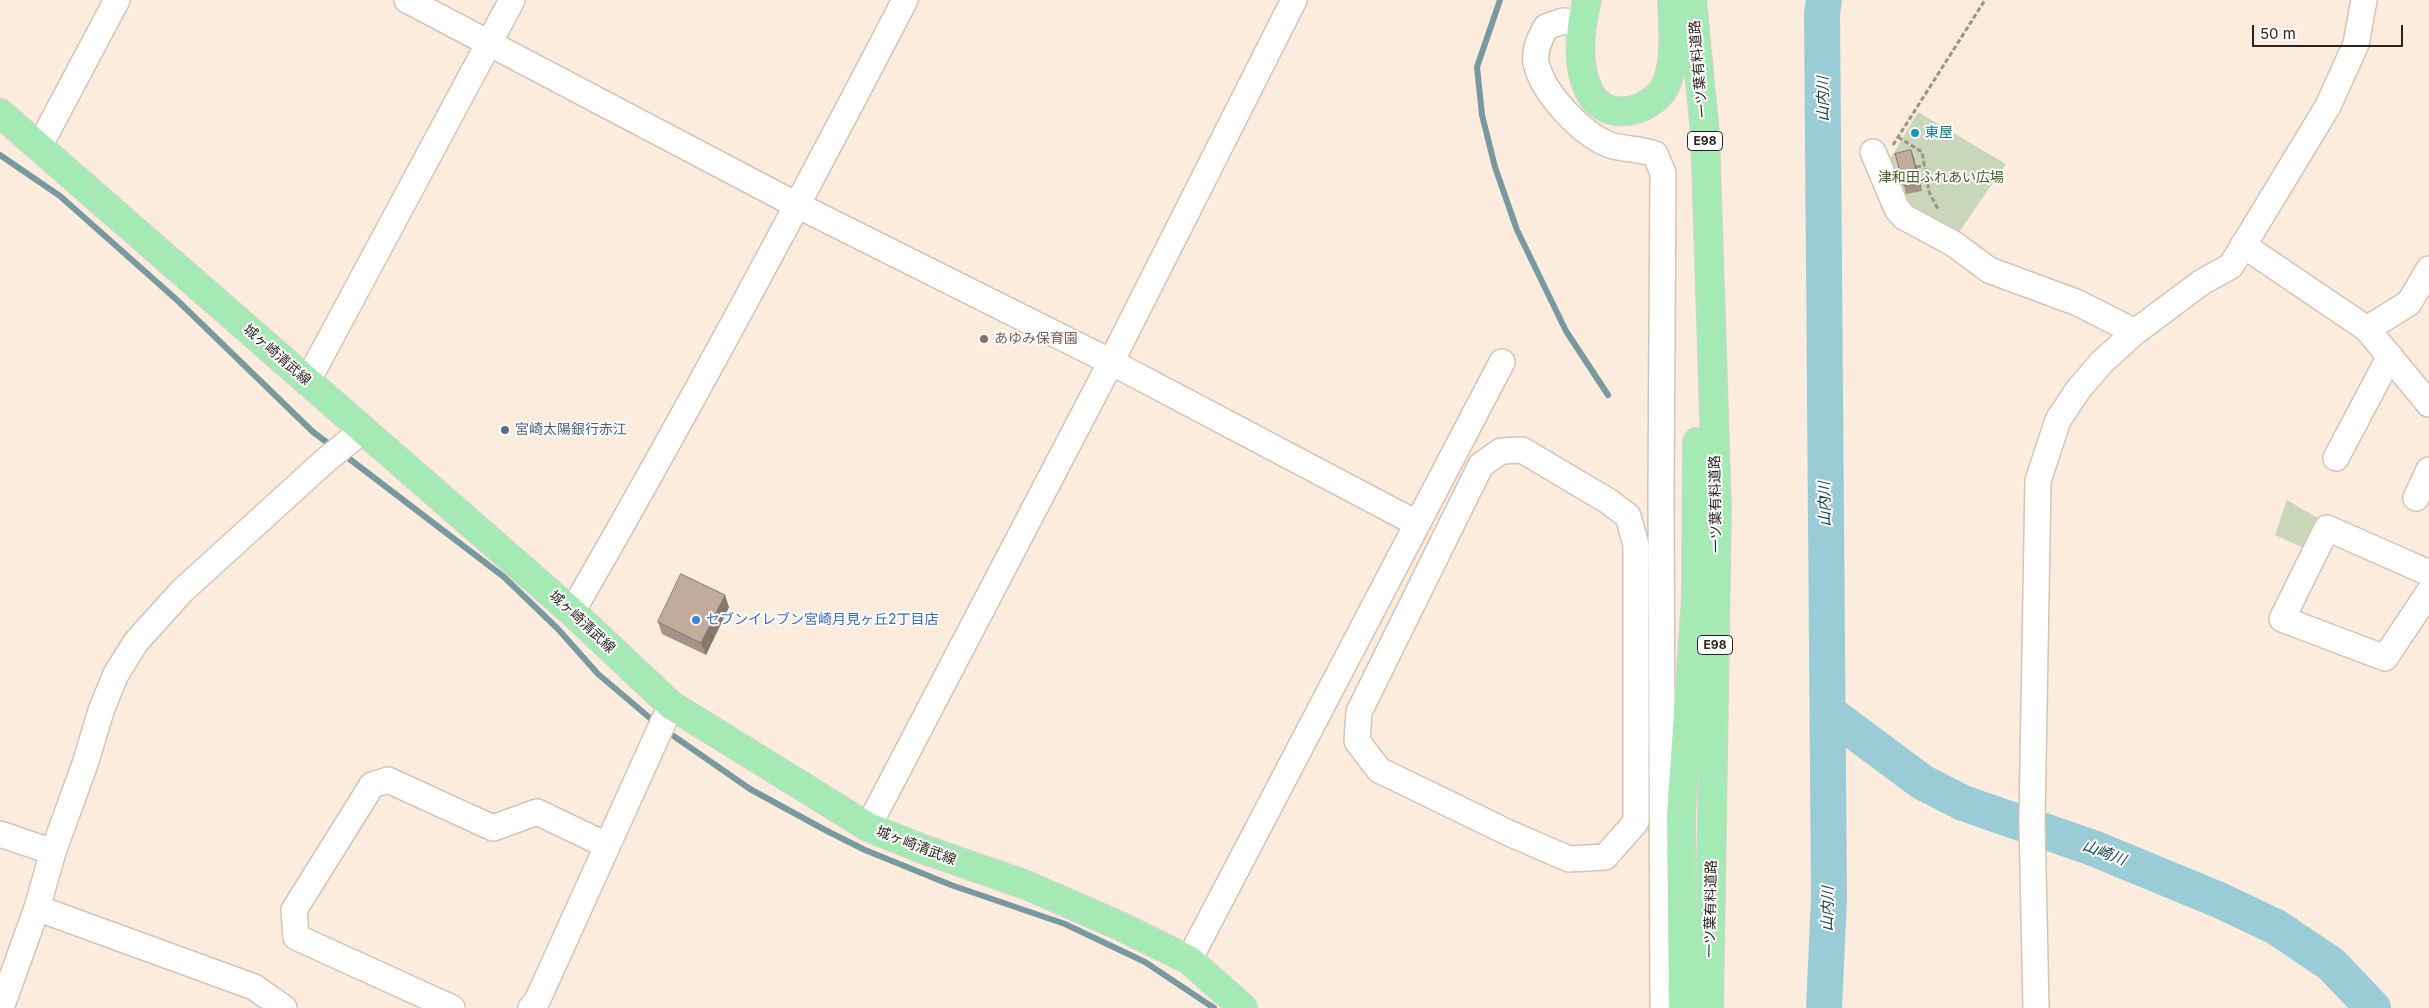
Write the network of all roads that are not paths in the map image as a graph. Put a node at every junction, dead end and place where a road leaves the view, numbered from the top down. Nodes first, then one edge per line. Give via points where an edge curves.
1 (117, 0) edge
2 (407, 0) edge
3 (512, 0) edge
4 (905, 0) edge
5 (1294, 0) edge
6 (1672, 0) edge
7 (1692, 0) edge
8 (2364, 0) edge
9 (1584, 11) edge
10 (490, 44) junction
11 (0, 113) edge
12 (39, 147) junction
13 (1876, 159) road end
14 (798, 206) junction
15 (2243, 245) junction
16 (2429, 269) edge
17 (1710, 282) junction
18 (2367, 329) junction
19 (2135, 332) junction
20 (2390, 356) junction
21 (1111, 362) junction
22 (1502, 362) dead end
23 (308, 382) junction
24 (2429, 404) edge
25 (356, 436) junction
26 (2336, 458) dead end
27 (2429, 470) edge
28 (2416, 498) dead end
29 (1416, 523) junction
30 (1404, 546) junction
31 (1433, 563) junction
32 (2429, 573) edge
33 (2429, 592) edge
34 (572, 612) junction
35 (669, 710) junction
36 (868, 827) junction
37 (0, 834) edge
38 (606, 845) junction
39 (53, 852) junction
40 (37, 908) junction
41 (1189, 960) junction
42 (2, 997) edge
43 (284, 1008) edge
44 (452, 1008) edge
45 (531, 1008) edge
46 (1243, 1008) edge
47 (1663, 1008) edge
48 (1683, 1008) edge
49 (1709, 1008) edge
50 (2036, 1008) edge

1 - 12 street
2 - 10 street
3 - 10 street
4 - 14 street
5 - 21 street
6 - 9 main road via 1674,36 1668,79 1661,95 1646,107 1630,112 1603,106 1591,95 1583,77 1580,54
7 - 17 main road, 一ツ葉有料道路 / E98 via 1705,133
8 - 15 street via 2356,44 2328,106
9 - 47 street via 1546,27 1537,46 1536,63 1551,95 1591,133 1610,145 1655,154 1663,173
10 - 14 street
10 - 23 street
11 - 12 main road, 城ヶ崎清武線
12 - 23 main road, 城ヶ崎清武線
13 - 19 street via 1904,218 1954,244 1989,270 2078,303
14 - 21 street
14 - 34 street
15 - 18 street
15 - 19 street via 2231,266 2202,282
16 - 18 street via 2408,303
17 - 48 main road via 1698,370 1696,597 1681,815
17 - 49 main road, 一ツ葉有料道路 / E98 via 1717,508
18 - 20 street
19 - 50 street via 2102,362 2058,420 2038,481 2032,821
20 - 24 street
20 - 26 street
21 - 29 street
21 - 36 street
22 - 29 street
23 - 25 main road, 城ヶ崎清武線
25 - 34 main road, 城ヶ崎清武線
25 - 39 street via 182,591 136,642 116,674 102,708
27 - 28 street
29 - 30 street
30 - 31 street
30 - 41 street
31 - 31 street via 1359,712 1357,741 1378,770 1511,834 1569,859 1605,857 1636,822 1636,545 1628,516 1522,450 1501,450 1481,465
32 - 33 street via 2327,528 2282,619 2385,658
34 - 35 main road, 城ヶ崎清武線
35 - 36 main road, 城ヶ崎清武線
35 - 38 street
36 - 41 main road, 城ヶ崎清武線 via 1026,885
37 - 39 street
38 - 44 street via 537,812 493,828 388,780 372,786 294,910 296,937
38 - 45 street via 537,1001
39 - 40 street
40 - 42 street
40 - 43 street via 254,987
41 - 46 main road, 城ヶ崎清武線

